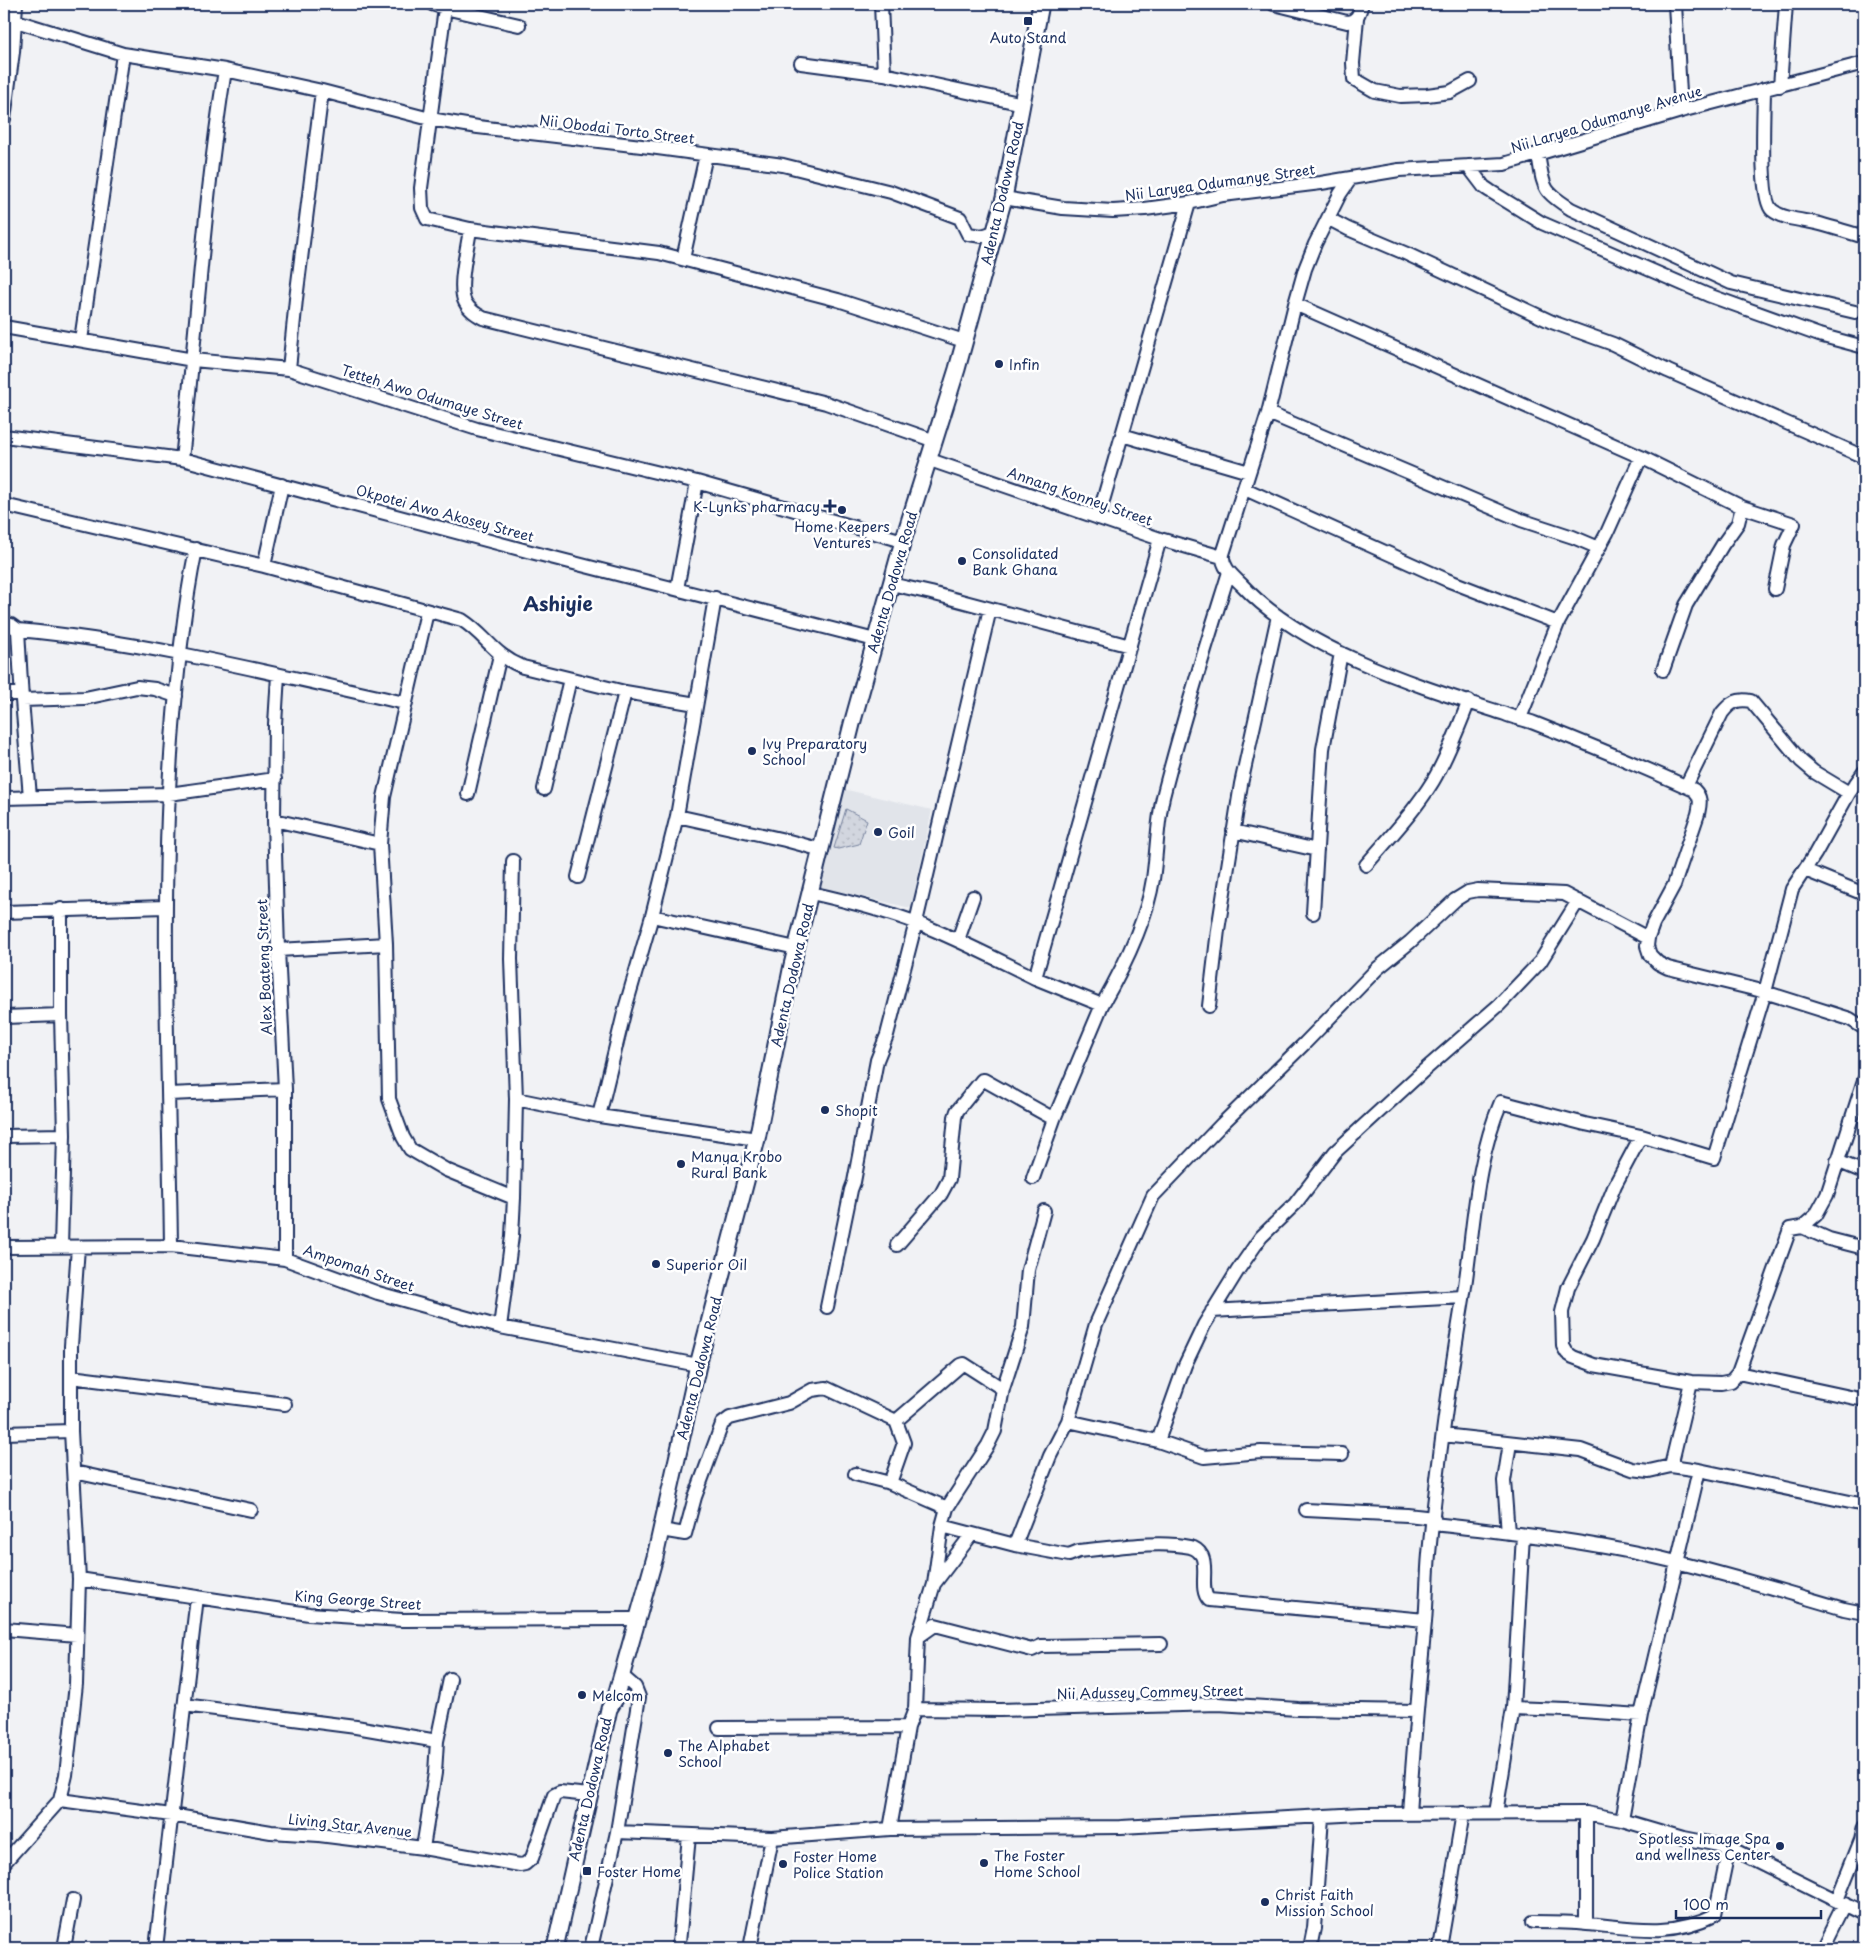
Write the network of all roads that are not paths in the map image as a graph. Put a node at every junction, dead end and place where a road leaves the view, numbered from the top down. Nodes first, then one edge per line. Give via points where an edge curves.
1 (16, 4) edge
2 (432, 4) edge
3 (881, 4) edge
4 (1041, 4) edge
5 (1274, 4) edge
6 (1362, 4) edge
7 (1675, 4) edge
8 (1786, 4) edge
9 (445, 8) junction
10 (1357, 18) junction
11 (16, 21) junction
12 (519, 25) dead end
13 (10, 44) edge
14 (124, 54) junction
15 (801, 63) dead end
16 (1864, 63) edge
17 (225, 70) junction
18 (884, 74) junction
19 (1470, 81) dead end
20 (1780, 86) junction
21 (1764, 89) junction
22 (322, 91) junction
23 (1023, 104) junction
24 (1682, 111) junction
25 (4, 119) edge
26 (430, 120) junction
27 (1538, 154) junction
28 (706, 155) junction
29 (1468, 166) junction
30 (1351, 178) junction
31 (1004, 198) junction
32 (1189, 203) junction
33 (1329, 219) junction
34 (470, 229) junction
35 (994, 232) junction
36 (1864, 237) edge
37 (683, 259) junction
38 (1295, 304) junction
39 (1855, 312) dead end
40 (4, 327) edge
41 (81, 340) junction
42 (964, 340) junction
43 (1864, 347) edge
44 (193, 360) junction
45 (289, 369) junction
46 (1268, 413) junction
47 (1122, 434) junction
48 (4, 436) edge
49 (935, 441) junction
50 (1641, 456) junction
51 (1864, 457) edge
52 (182, 459) junction
53 (930, 460) junction
54 (1249, 472) junction
55 (697, 482) junction
56 (282, 485) junction
57 (1245, 489) junction
58 (4, 506) edge
59 (1742, 507) junction
60 (1098, 518) junction
61 (1160, 539) junction
62 (903, 541) junction
63 (1599, 548) junction
64 (196, 549) junction
65 (1222, 557) junction
66 (264, 566) junction
67 (1229, 572) junction
68 (892, 584) junction
69 (677, 589) junction
70 (1775, 589) dead end
71 (715, 598) junction
72 (990, 609) junction
73 (427, 612) junction
74 (1278, 616) junction
75 (4, 623) edge
76 (1558, 624) junction
77 (18, 630) junction
78 (875, 640) junction
79 (1130, 646) junction
80 (180, 653) junction
81 (1341, 653) junction
82 (500, 655) junction
83 (1663, 670) dead end
84 (278, 675) junction
85 (570, 679) junction
86 (624, 692) junction
87 (4, 694) edge
88 (176, 696) junction
89 (21, 697) junction
90 (1469, 701) junction
91 (406, 704) junction
92 (696, 704) junction
93 (1520, 718) junction
94 (1864, 772) edge
95 (275, 779) junction
96 (1686, 786) junction
97 (544, 789) dead end
98 (1849, 793) junction
99 (169, 794) junction
100 (468, 794) dead end
101 (30, 796) junction
102 (4, 798) edge
103 (678, 816) junction
104 (274, 820) junction
105 (1233, 831) junction
106 (380, 844) junction
107 (822, 850) junction
108 (1317, 850) junction
109 (512, 861) dead end
110 (1366, 865) dead end
111 (1805, 870) junction
112 (578, 877) dead end
113 (811, 893) junction
114 (1864, 894) edge
115 (973, 897) dead end
116 (1578, 901) junction
117 (165, 907) junction
118 (61, 909) junction
119 (4, 912) edge
120 (1313, 913) dead end
121 (652, 916) junction
122 (916, 922) junction
123 (1648, 938) junction
124 (958, 940) junction
125 (386, 944) junction
126 (796, 948) junction
127 (278, 950) junction
128 (1035, 978) junction
129 (1765, 992) junction
130 (1102, 1005) junction
131 (1210, 1006) dead end
132 (61, 1016) junction
133 (4, 1017) edge
134 (1864, 1028) edge
135 (1864, 1080) edge
136 (285, 1089) junction
137 (169, 1094) junction
138 (516, 1099) junction
139 (599, 1116) junction
140 (1054, 1119) junction
141 (64, 1135) junction
142 (4, 1136) edge
143 (1641, 1136) junction
144 (757, 1140) junction
145 (1837, 1161) junction
146 (1864, 1172) edge
147 (1033, 1178) dead end
148 (514, 1198) junction
149 (1044, 1211) dead end
150 (1802, 1227) junction
151 (897, 1245) dead end
152 (170, 1246) junction
153 (4, 1247) edge
154 (61, 1247) junction
155 (78, 1247) junction
156 (1864, 1248) edge
157 (284, 1259) junction
158 (1463, 1298) junction
159 (827, 1307) dead end
160 (1212, 1311) junction
161 (500, 1327) junction
162 (698, 1365) junction
163 (1738, 1373) junction
164 (71, 1377) junction
165 (1691, 1382) junction
166 (1003, 1389) junction
167 (1864, 1400) edge
168 (285, 1404) dead end
169 (896, 1421) junction
170 (1068, 1421) junction
171 (71, 1431) junction
172 (4, 1433) edge
173 (1443, 1435) junction
174 (1158, 1441) junction
175 (1510, 1442) junction
176 (1342, 1454) dead end
177 (1671, 1466) junction
178 (1699, 1470) junction
179 (74, 1472) junction
180 (855, 1474) dead end
181 (890, 1483) junction
182 (1864, 1505) edge
183 (947, 1508) junction
184 (251, 1510) dead end
185 (1306, 1510) dead end
186 (1433, 1521) junction
187 (942, 1526) junction
188 (661, 1530) junction
189 (1508, 1533) junction
190 (972, 1534) junction
191 (1522, 1535) junction
192 (1015, 1545) junction
193 (1676, 1562) junction
194 (79, 1580) junction
195 (934, 1584) junction
196 (197, 1597) junction
197 (1864, 1613) edge
198 (636, 1620) junction
199 (1425, 1620) junction
200 (4, 1629) edge
201 (77, 1635) junction
202 (918, 1637) junction
203 (1161, 1644) dead end
204 (621, 1674) junction
205 (450, 1679) dead end
206 (184, 1705) junction
207 (1513, 1708) junction
208 (915, 1709) junction
209 (1416, 1711) junction
210 (1641, 1715) junction
211 (908, 1727) junction
212 (719, 1728) dead end
213 (437, 1741) junction
214 (588, 1795) junction
215 (60, 1800) junction
216 (1463, 1813) junction
217 (1496, 1813) junction
218 (1409, 1814) junction
219 (1586, 1814) junction
220 (171, 1815) junction
221 (1322, 1817) junction
222 (1622, 1820) junction
223 (1864, 1827) edge
224 (890, 1829) junction
225 (616, 1832) junction
226 (689, 1836) junction
227 (772, 1838) junction
228 (1730, 1847) junction
229 (423, 1848) junction
230 (4, 1863) edge
231 (73, 1900) dead end
232 (1841, 1902) junction
233 (1864, 1914) edge
234 (1533, 1922) dead end
235 (1586, 1924) junction
236 (64, 1948) edge
237 (156, 1948) edge
238 (555, 1948) edge
239 (591, 1948) edge
240 (680, 1948) edge
241 (750, 1948) edge
242 (1310, 1948) edge
243 (1440, 1948) edge
244 (1823, 1948) edge

1 - 11 street
2 - 9 street
3 - 18 street
4 - 23 main road, Adenta Dodowa Road
5 - 10 street via 1347,22
6 - 10 street
7 - 24 street
8 - 20 street
9 - 12 street
9 - 26 street
10 - 19 street via 1354,79 1375,91 1400,96 1427,95 1450,92
11 - 13 street
11 - 14 street, Nii Obodai Torto Street
13 - 25 street
14 - 17 street, Nii Obodai Torto Street
14 - 41 street
15 - 18 street
16 - 20 street, Nii Laryea Odumanye Avenue
17 - 22 street, Nii Obodai Torto Street
17 - 44 street via 214,140
18 - 23 street
20 - 21 street, Nii Laryea Odumanye Avenue
21 - 24 street, Nii Laryea Odumanye Avenue
21 - 36 street via 1764,163 1768,207 1788,217
22 - 26 street, Nii Obodai Torto Street
22 - 45 street
23 - 31 main road, Adenta Dodowa Road
24 - 27 street, Nii Laryea Odumanye Avenue
26 - 28 street, Nii Obodai Torto Street
26 - 34 street via 421,188 422,208 427,219
27 - 29 street, Nii Laryea Odumanye Avenue via 1504,164
27 - 39 street via 1544,186 1551,196 1571,209 1731,283
28 - 35 street, Nii Obodai Torto Street via 783,165 891,192 960,218 968,234 982,236
28 - 37 street
29 - 30 street, Nii Laryea Odumanye Avenue via 1399,170
29 - 43 street via 1490,192 1542,223 1718,298 1819,335
30 - 32 street, Nii Laryea Odumanye Street via 1223,195
30 - 33 street
31 - 32 street, Nii Laryea Odumanye Street via 1063,208 1113,211
31 - 35 main road, Adenta Dodowa Road
32 - 47 street
33 - 38 street via 1315,244
33 - 51 street via 1552,322 1612,344
34 - 37 street via 659,253
34 - 49 street via 463,296 472,311 483,318 826,403
35 - 42 main road, Adenta Dodowa Road
37 - 42 street via 838,300
38 - 46 street
38 - 50 street
40 - 41 street, Tetteh Awo Odumaye Street
41 - 44 street, Tetteh Awo Odumaye Street
42 - 49 main road, Adenta Dodowa Road
44 - 45 street, Tetteh Awo Odumaye Street
44 - 52 street
45 - 55 street, Tetteh Awo Odumaye Street via 477,429
46 - 54 street
46 - 63 street via 1521,520
47 - 54 street
47 - 60 street
48 - 52 street, Okpotei Awo Akosey Street
49 - 53 main road, Adenta Dodowa Road
50 - 59 street
50 - 63 street
52 - 56 street, Okpotei Awo Akosey Street
53 - 60 street, Annang Konney Street
53 - 62 main road, Adenta Dodowa Road
54 - 57 street
55 - 62 street, Tetteh Awo Odumaye Street
55 - 69 street
56 - 66 street
56 - 69 street, Okpotei Awo Akosey Street
57 - 65 street
57 - 76 street via 1448,580
58 - 64 street
59 - 70 street via 1794,524 1784,545
59 - 83 street via 1738,523 1686,605
60 - 61 street, Annang Konney Street
61 - 65 street, Annang Konney Street
61 - 79 street
62 - 68 main road, Adenta Dodowa Road
63 - 76 street
64 - 66 street
64 - 80 street
65 - 67 street
66 - 73 street
67 - 74 street via 1254,598
67 - 130 street via 1162,800 1153,882 1128,953
68 - 72 street
68 - 78 main road, Adenta Dodowa Road
69 - 71 street, Okpotei Awo Akosey Street
71 - 78 street, Okpotei Awo Akosey Street
71 - 92 street
72 - 79 street
72 - 122 street
73 - 82 street via 462,620
73 - 91 street
74 - 81 street
74 - 105 street
75 - 77 street
76 - 93 street
77 - 80 street
77 - 89 street
78 - 107 main road, Adenta Dodowa Road
79 - 128 street
80 - 84 street
80 - 88 street
81 - 90 street
81 - 108 street via 1323,749
82 - 85 street via 523,667
82 - 100 street
84 - 91 street
84 - 95 street, Alex Boateng Street
85 - 86 street
85 - 97 street
86 - 92 street
86 - 112 street
87 - 89 street
88 - 89 street via 137,687 86,698
88 - 99 street
89 - 101 street
90 - 93 street
90 - 110 street via 1432,782
91 - 106 street via 384,798
92 - 103 street
93 - 96 street
94 - 98 street
95 - 99 street
95 - 104 street, Alex Boateng Street
96 - 98 street via 1722,713 1728,705 1742,699 1751,701 1801,761
96 - 123 street via 1694,790 1701,802 1674,885
98 - 111 street
99 - 101 street
99 - 117 street
101 - 102 street
103 - 107 street
103 - 121 street
104 - 106 street
104 - 127 street, Alex Boateng Street
105 - 108 street
105 - 131 street
106 - 125 street
107 - 113 main road, Adenta Dodowa Road
108 - 120 street
109 - 138 street
111 - 114 street
111 - 129 street via 1792,889
113 - 122 street
113 - 126 main road, Adenta Dodowa Road
115 - 124 street
116 - 123 street
116 - 160 street via 1540,962 1499,1005 1335,1152 1295,1204 1261,1237
116 - 170 street via 1557,893 1478,890 1461,895 1378,968 1158,1188 1096,1324
117 - 118 street
117 - 137 street
118 - 119 street
118 - 132 street
121 - 126 street
121 - 139 street
122 - 124 street
122 - 159 street via 887,1035 877,1060
123 - 129 street via 1650,955 1668,968
124 - 128 street
125 - 127 street
125 - 148 street via 389,1099 403,1138 410,1150 446,1170
126 - 144 main road, Adenta Dodowa Road
127 - 136 street, Alex Boateng Street
128 - 130 street
129 - 134 street via 1850,1020
129 - 143 street via 1714,1158
130 - 140 street
132 - 133 street
132 - 141 street
135 - 145 street
136 - 137 street
136 - 157 street, Alex Boateng Street
137 - 152 street
138 - 139 street
138 - 148 street
139 - 144 street
140 - 147 street
140 - 151 street via 982,1080 955,1117 949,1179 941,1194
141 - 142 street
141 - 154 street
143 - 158 street via 1501,1102 1484,1156
143 - 165 street via 1568,1288 1562,1312 1563,1346 1573,1357 1594,1365
144 - 162 main road, Adenta Dodowa Road
145 - 146 street
145 - 150 street via 1827,1195 1816,1215
148 - 161 street
149 - 166 street via 1028,1270 1023,1327
150 - 156 street via 1829,1239
150 - 163 street via 1790,1229
152 - 155 street, Ampomah Street
152 - 157 street, Ampomah Street
153 - 154 street, Ampomah Street
154 - 155 street, Ampomah Street
155 - 164 street
157 - 161 street, Ampomah Street via 378,1293
158 - 160 street
158 - 173 street
160 - 174 street via 1185,1365
161 - 162 street, Ampomah Street
162 - 188 main road, Adenta Dodowa Road
163 - 165 street via 1731,1381 1721,1383
163 - 167 street
164 - 168 street
164 - 171 street
165 - 177 street
166 - 169 street via 964,1364
166 - 183 street via 988,1445
169 - 181 street via 904,1443
169 - 188 street via 826,1388 818,1388 789,1403 730,1418 722,1424 685,1534
170 - 174 street
170 - 192 street via 1050,1456
171 - 172 street
171 - 179 street
173 - 175 street
173 - 186 street
174 - 176 street via 1208,1458 1261,1452
175 - 177 street via 1582,1450 1632,1469
175 - 189 street via 1504,1481
177 - 178 street
178 - 182 street
178 - 193 street
179 - 184 street
179 - 194 street
180 - 181 street
181 - 183 street
183 - 187 street
185 - 186 street via 1407,1515
186 - 189 street
186 - 199 street
187 - 190 street
187 - 195 street
188 - 198 main road, Adenta Dodowa Road
189 - 191 street
190 - 192 street
190 - 195 street
191 - 193 street via 1611,1548
191 - 207 street
192 - 199 street via 1069,1555 1079,1551 1152,1544 1192,1547 1202,1556 1209,1600
193 - 197 street
193 - 210 street
194 - 196 street, King George Street
194 - 201 street
195 - 202 street
196 - 198 street, King George Street via 309,1614 402,1620
196 - 206 street
198 - 204 main road, Adenta Dodowa Road
199 - 209 street
200 - 201 street
201 - 215 street via 76,1684
202 - 203 street via 935,1625 1032,1650 1041,1646
202 - 208 street
204 - 214 main road, Adenta Dodowa Road
204 - 225 street via 639,1697
205 - 213 street
206 - 213 street
206 - 220 street
207 - 210 street
207 - 217 street
208 - 209 street, Nii Adussey Commey Street via 1218,1704
208 - 211 street
209 - 218 street
210 - 222 street
211 - 212 street
211 - 224 street
213 - 229 street
214 - 229 street, Living Star Avenue via 560,1792 554,1795 532,1858 525,1864
214 - 238 main road, Adenta Dodowa Road
215 - 220 street, Living Star Avenue
215 - 230 street
216 - 217 street
216 - 218 street
216 - 243 street
217 - 219 street
218 - 221 street
219 - 222 street
219 - 235 street
220 - 229 street, Living Star Avenue via 271,1832
220 - 237 street
221 - 224 street via 1121,1827
221 - 242 street
222 - 228 street via 1683,1838
223 - 232 street
224 - 227 street
225 - 226 street
225 - 239 street
226 - 227 street
226 - 240 street
227 - 241 street
228 - 232 street
228 - 235 street via 1715,1915 1681,1928 1649,1931
231 - 236 street
232 - 233 street
232 - 244 street
234 - 235 street

